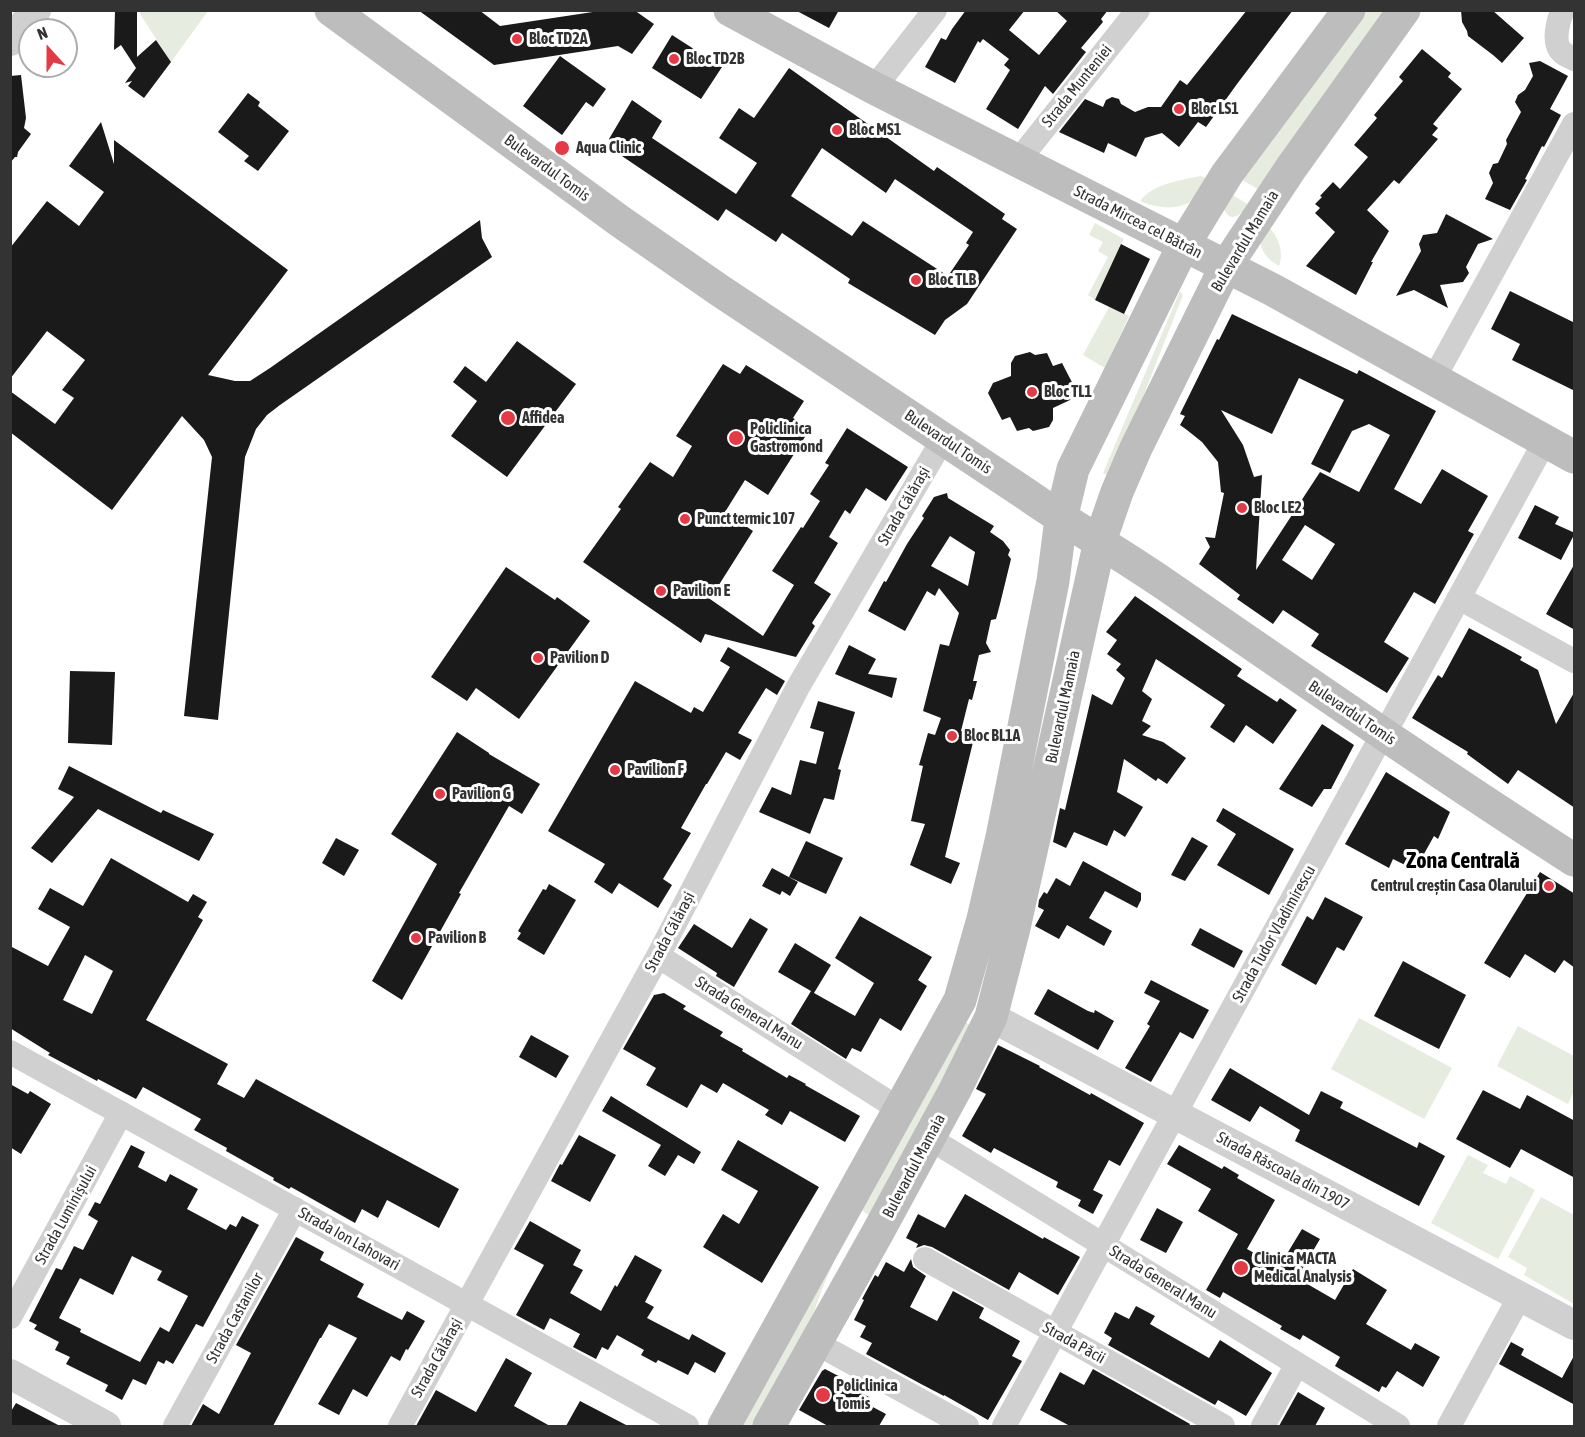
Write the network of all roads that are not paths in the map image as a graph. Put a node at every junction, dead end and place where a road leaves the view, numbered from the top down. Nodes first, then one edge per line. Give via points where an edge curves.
1 (36, 10) edge
2 (331, 10) edge
3 (730, 10) edge
4 (935, 10) edge
5 (1138, 10) edge
6 (1349, 10) edge
7 (1404, 10) edge
8 (1563, 10) edge
9 (10, 41) edge
10 (1575, 59) edge
11 (874, 88) junction
12 (1575, 124) edge
13 (1018, 161) junction
14 (1184, 244) junction
15 (1226, 266) junction
16 (1433, 380) junction
17 (943, 439) junction
18 (1545, 441) junction
19 (1575, 457) edge
20 (1061, 519) junction
21 (1100, 541) junction
22 (1459, 598) junction
23 (1575, 661) edge
24 (1383, 735) junction
25 (1575, 860) edge
26 (658, 956) junction
27 (960, 1000) junction
28 (991, 1017) junction
29 (10, 1052) edge
30 (899, 1109) junction
31 (122, 1113) junction
32 (1176, 1114) junction
33 (929, 1138) junction
34 (295, 1209) junction
35 (844, 1210) junction
36 (1104, 1245) junction
37 (925, 1259) dead end
38 (1520, 1296) junction
39 (467, 1305) junction
40 (10, 1317) edge
41 (1575, 1325) edge
42 (1056, 1332) junction
43 (812, 1350) junction
44 (1297, 1364) junction
45 (10, 1374) edge
46 (106, 1426) edge
47 (175, 1426) edge
48 (400, 1426) edge
49 (687, 1426) edge
50 (724, 1426) edge
51 (769, 1426) edge
52 (967, 1426) edge
53 (1004, 1426) edge
54 (1223, 1426) edge
55 (1263, 1426) edge
56 (1398, 1426) edge
57 (1449, 1426) edge

1 - 9 street
2 - 17 main road, Bulevardul Tomis via 621,222
3 - 11 main road, Strada Mircea cel Bătrân
4 - 11 street
5 - 13 street, Strada Munteniei
6 - 14 main road, Bulevardul Mamaia via 1227,174
7 - 15 main road, Bulevardul Mamaia
8 - 10 street via 1557,42 1560,51
11 - 13 main road, Strada Mircea cel Bătrân
12 - 16 street
13 - 14 main road, Strada Mircea cel Bătrân
14 - 15 main road, Strada Mircea cel Bătrân
14 - 20 main road, Bulevardul Mamaia via 1073,469
15 - 16 main road, Strada Mircea cel Bătrân
15 - 21 main road, Bulevardul Mamaia via 1136,448
16 - 18 main road, Strada Mircea cel Bătrân
17 - 20 main road, Bulevardul Tomis
17 - 26 street, Strada Călărași via 798,687
18 - 19 main road, Strada Mircea cel Bătrân
18 - 22 street, Strada Tudor Vladimirescu
20 - 21 main road, Bulevardul Tomis
20 - 27 main road, Bulevardul Mamaia via 1053,581 1002,837
21 - 24 main road, Bulevardul Tomis
21 - 28 main road, Bulevardul Mamaia
22 - 23 street
22 - 24 street, Strada Tudor Vladimirescu
24 - 25 main road, Bulevardul Tomis
24 - 32 street, Strada Tudor Vladimirescu
26 - 30 street, Strada General Manu
26 - 39 street, Strada Călărași
27 - 28 main road
27 - 30 main road, Bulevardul Mamaia
28 - 32 street, Strada Răscoala din 1907
28 - 33 main road, Bulevardul Mamaia
29 - 31 street, Strada Ion Lahovari
30 - 35 main road, Bulevardul Mamaia
31 - 34 street, Strada Ion Lahovari
31 - 40 street, Strada Luminișului
32 - 36 street, Strada Tudor Vladimirescu
32 - 38 street, Strada Răscoala din 1907
33 - 36 street, Strada General Manu
33 - 43 main road, Bulevardul Mamaia
34 - 39 street, Strada Ion Lahovari
34 - 47 street, Strada Castanilor
35 - 43 main road via 856,1219 856,1229 819,1318
35 - 50 main road, Bulevardul Mamaia
36 - 42 street, Strada Tudor Vladimirescu
36 - 44 street, Strada General Manu
37 - 42 street, Strada Păcii
38 - 41 street, Strada Răscoala din 1907
38 - 57 street
39 - 48 street, Strada Călărași
39 - 49 street, Strada Ion Lahovari
42 - 53 street, Strada Tudor Vladimirescu
42 - 54 street, Strada Păcii
43 - 51 main road, Bulevardul Mamaia
43 - 52 street
44 - 55 street
44 - 56 street, Strada General Manu
45 - 46 street

